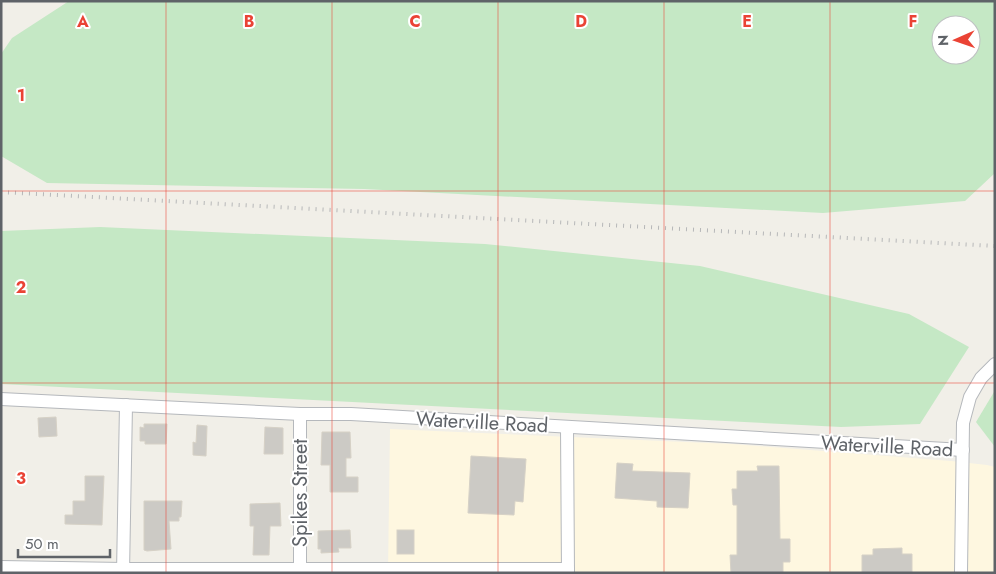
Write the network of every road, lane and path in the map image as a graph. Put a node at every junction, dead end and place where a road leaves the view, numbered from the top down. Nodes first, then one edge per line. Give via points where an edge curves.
1 (995, 364) edge
2 (1, 400) edge
3 (126, 405) junction
4 (300, 414) junction
5 (566, 427) junction
6 (963, 450) junction
7 (1, 567) edge
8 (123, 571) edge
9 (300, 571) edge
10 (568, 571) edge
11 (961, 573) edge

1 - 6 street via 981,378 970,397 963,423
2 - 3 street, Waterville Road
3 - 4 street, Waterville Road
3 - 8 street
4 - 5 street, Waterville Road
4 - 9 street, Spikes Street
5 - 6 street, Waterville Road
5 - 10 street
6 - 11 street
7 - 8 street
8 - 9 street
9 - 10 street

